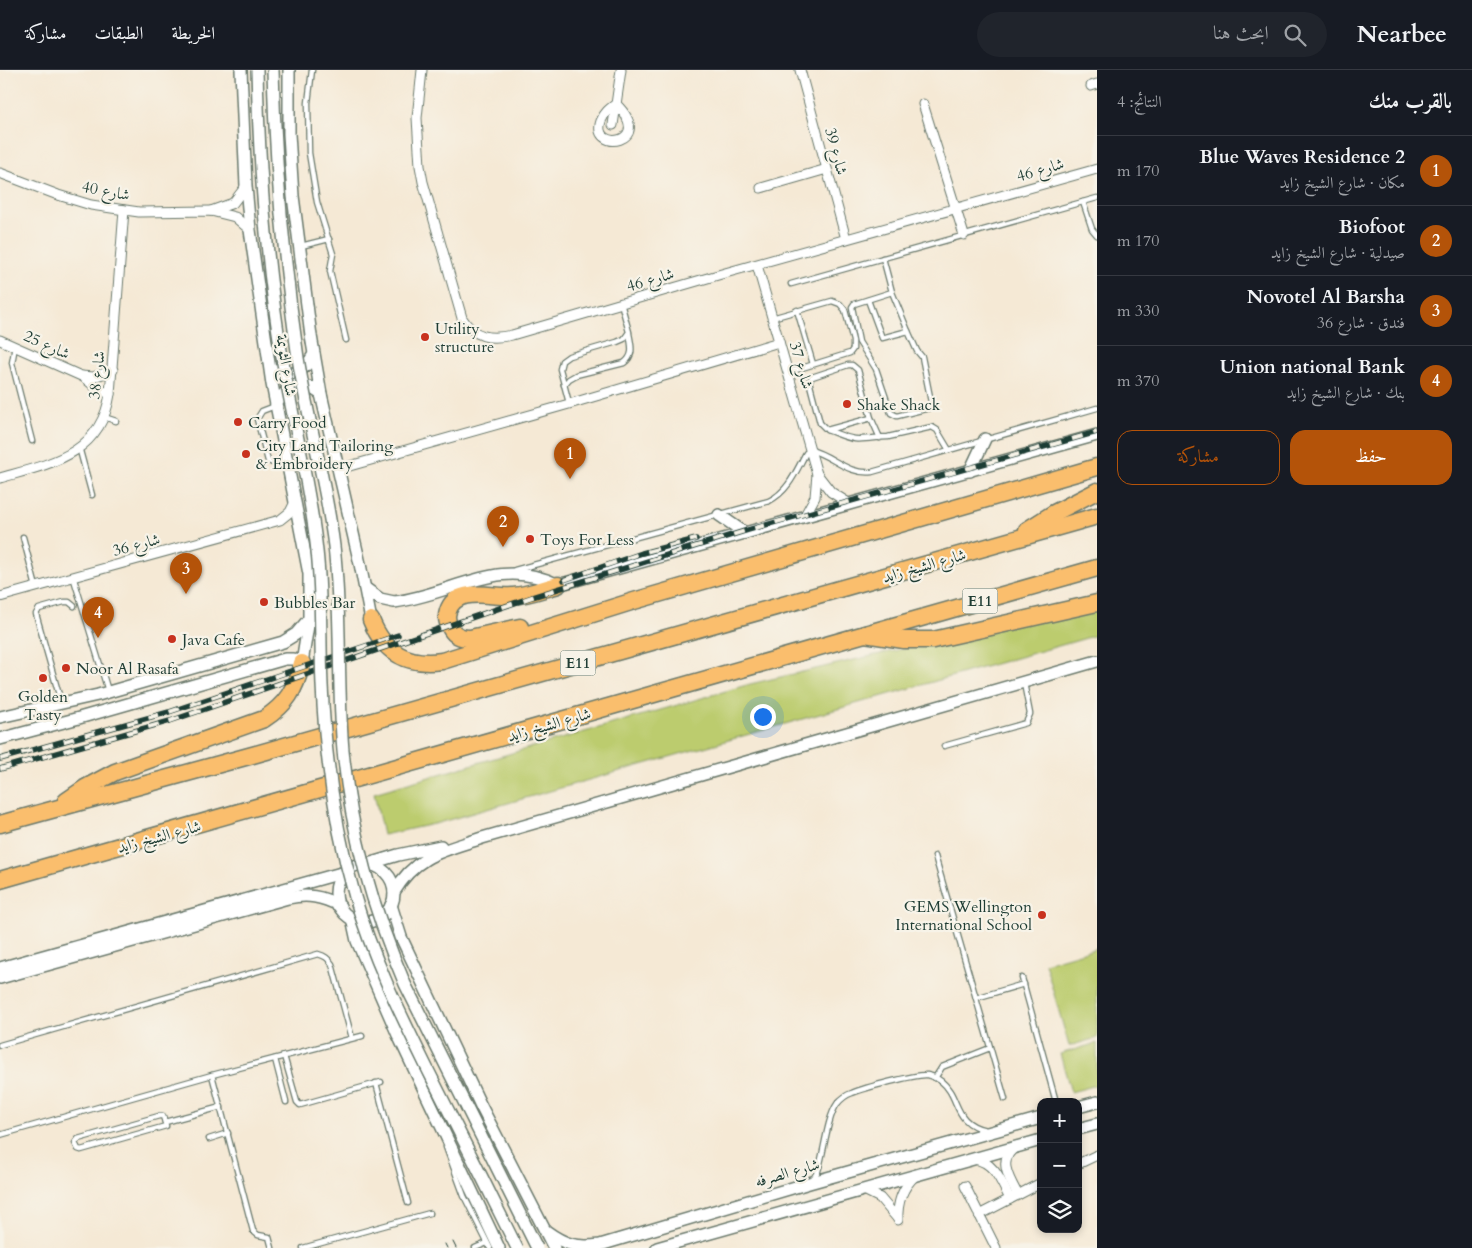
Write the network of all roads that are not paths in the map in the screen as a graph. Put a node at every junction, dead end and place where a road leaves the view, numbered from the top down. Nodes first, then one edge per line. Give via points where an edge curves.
1 (241, 70) edge
2 (257, 70) edge
3 (273, 70) edge
4 (289, 70) edge
5 (312, 70) edge
6 (422, 70) edge
7 (621, 70) edge
8 (800, 70) edge
9 (923, 104) dead end
10 (613, 124) dead end
11 (1097, 168) edge
12 (827, 169) junction
13 (0, 173) edge
14 (246, 186) junction
15 (761, 188) dead end
16 (1097, 198) edge
17 (1083, 202) junction
18 (956, 208) junction
19 (124, 210) junction
20 (211, 211) junction
21 (250, 230) junction
22 (964, 235) junction
23 (1097, 235) edge
24 (329, 239) junction
25 (846, 239) junction
26 (299, 246) junction
27 (883, 258) junction
28 (757, 265) junction
29 (791, 284) dead end
30 (892, 292) junction
31 (868, 300) junction
32 (622, 303) junction
33 (797, 310) junction
34 (772, 318) junction
35 (908, 331) junction
36 (628, 332) junction
37 (0, 340) edge
38 (346, 340) dead end
39 (780, 342) junction
40 (14, 346) junction
41 (314, 354) junction
42 (268, 363) junction
43 (813, 364) junction
44 (113, 370) junction
45 (788, 372) junction
46 (81, 376) junction
47 (564, 385) junction
48 (110, 394) junction
49 (321, 394) junction
50 (569, 404) junction
51 (276, 405) junction
52 (1097, 408) edge
53 (104, 416) junction
54 (870, 418) junction
55 (116, 421) dead end
56 (827, 430) junction
57 (939, 434) junction
58 (1097, 435) edge
59 (880, 438) junction
60 (985, 439) junction
61 (32, 441) dead end
62 (79, 448) junction
63 (810, 450) junction
64 (949, 450) junction
65 (942, 452) junction
66 (288, 461) junction
67 (1097, 467) edge
68 (339, 469) junction
69 (970, 471) junction
70 (817, 474) junction
71 (0, 478) edge
72 (1097, 491) edge
73 (92, 494) dead end
74 (296, 500) junction
75 (850, 504) junction
76 (719, 515) junction
77 (1097, 516) edge
78 (804, 517) junction
79 (280, 520) junction
80 (301, 529) junction
81 (746, 533) junction
82 (23, 536) dead end
83 (1014, 539) junction
84 (1097, 568) edge
85 (504, 573) junction
86 (73, 576) junction
87 (558, 585) junction
88 (36, 587) junction
89 (365, 588) junction
90 (0, 597) edge
91 (634, 601) junction
92 (1097, 603) edge
93 (74, 606) dead end
94 (309, 619) junction
95 (371, 620) joint
96 (862, 634) junction
97 (1097, 661) edge
98 (302, 663) junction
99 (1024, 683) junction
100 (108, 692) junction
101 (62, 703) junction
102 (0, 718) edge
103 (0, 740) edge
104 (944, 746) dead end
105 (58, 808) junction
106 (0, 824) edge
107 (482, 838) junction
108 (935, 856) dead end
109 (368, 864) junction
110 (345, 872) junction
111 (0, 880) edge
112 (394, 892) junction
113 (391, 905) junction
114 (340, 906) junction
115 (352, 918) junction
116 (0, 968) edge
117 (0, 978) edge
118 (1022, 978) dead end
119 (1024, 984) junction
120 (976, 998) junction
121 (362, 1036) dead end
122 (352, 1038) junction
123 (0, 1045) edge
124 (990, 1048) junction
125 (284, 1056) junction
126 (275, 1059) junction
127 (212, 1075) junction
128 (935, 1078) junction
129 (1055, 1098) edge
130 (1005, 1099) dead end
131 (286, 1102) dead end
132 (1097, 1102) edge
133 (1082, 1106) edge
134 (221, 1107) junction
135 (1037, 1119) edge
136 (165, 1122) junction
137 (1097, 1124) edge
138 (441, 1126) junction
139 (1082, 1128) edge
140 (997, 1130) junction
141 (100, 1132) junction
142 (228, 1133) junction
143 (0, 1135) edge
144 (210, 1139) dead end
145 (1037, 1141) edge
146 (103, 1143) junction
147 (1018, 1146) junction
148 (1097, 1155) edge
149 (973, 1159) junction
150 (1082, 1162) edge
151 (915, 1176) junction
152 (809, 1183) junction
153 (1037, 1185) edge
154 (964, 1186) dead end
155 (864, 1190) junction
156 (1014, 1197) junction
157 (408, 1203) dead end
158 (430, 1213) dead end
159 (979, 1215) junction
160 (546, 1231) junction
161 (488, 1246) edge
162 (272, 1248) edge
163 (304, 1248) edge
164 (475, 1248) edge
165 (499, 1248) edge
166 (517, 1248) edge
167 (537, 1248) edge
168 (554, 1248) edge
169 (657, 1248) edge
170 (996, 1248) edge

1 - 14 street, شارع الثويمة
2 - 166 street, bridge via 270,281 314,524 326,751 342,848 355,899 392,998
3 - 167 street, bridge via 280,217 299,360 334,548 343,749 358,846 373,902 405,984
4 - 26 street, شارع الثويمة via 288,134
5 - 24 lane via 308,103 309,153 317,202
6 - 32 street, شارع 46 via 417,134 423,182 466,325 484,337 499,338
7 - 10 street
8 - 12 street, شارع 39
9 - 18 street
11 - 18 street, شارع 46
12 - 15 street
12 - 25 street, شارع 39
13 - 19 street, شارع 40 via 74,200
14 - 20 street, شارع 40 via 232,203
14 - 21 street, شارع الثويمة
16 - 17 lane
17 - 22 lane
17 - 23 lane
18 - 22 street
18 - 25 street, شارع 46
19 - 20 street, شارع 40
19 - 44 street, شارع 38
20 - 21 street, شارع 40 via 235,217
21 - 42 street, شارع الثويمة
22 - 27 lane
24 - 26 lane
24 - 38 lane via 333,254 330,270
25 - 28 street, شارع 46
26 - 41 street, شارع الثويمة
27 - 29 lane
27 - 30 lane
28 - 32 street, شارع 46
28 - 34 street, شارع 37
30 - 31 lane
30 - 35 lane
31 - 35 lane via 882,338
31 - 35 lane via 852,307 859,342 876,369 891,413 897,416 931,405 922,357
32 - 36 lane
33 - 34 lane
33 - 43 lane
33 - 43 lane via 832,302 845,310 853,349 847,355
34 - 39 street, شارع 37
36 - 47 lane via 617,342 565,358 560,369
36 - 47 lane via 632,353 628,360 576,375
37 - 40 street, شارع 25
39 - 45 street, شارع 37
39 - 50 street
40 - 46 street, شارع 25
40 - 61 lane via 12,363
41 - 42 street via 304,369 293,374 282,372
41 - 49 street, شارع الثويمة
42 - 51 street, شارع الثويمة
43 - 45 lane
44 - 46 street via 94,377
44 - 48 street, شارع 38
45 - 63 street, شارع 37
46 - 48 street, شارع 25
47 - 50 lane
48 - 53 street, شارع 38
49 - 51 street via 308,386 296,384 285,391
49 - 68 street, شارع الثويمة
50 - 68 street
51 - 66 street, شارع الثويمة
51 - 66 lane via 262,411 257,419 268,461
52 - 60 lane
53 - 55 lane
53 - 62 street, شارع 38
54 - 56 lane
54 - 56 lane via 858,370 848,365 809,381 820,423
54 - 59 lane
56 - 59 lane via 854,439
57 - 59 lane via 929,426
57 - 64 lane
57 - 65 lane
58 - 69 street
60 - 64 lane
60 - 69 street
62 - 71 street, شارع 38 via 55,462
62 - 73 lane
63 - 65 lane via 861,472
63 - 70 street, شارع 37
63 - 76 lane via 780,494
64 - 65 lane
66 - 74 street, شارع الثويمة
67 - 91 highway
68 - 89 street, شارع الثويمة
69 - 75 street
70 - 75 street, شارع 37 via 831,492
70 - 78 street, شارع 37 via 815,497
72 - 83 highway
74 - 79 street via 290,512
74 - 80 street, شارع الثويمة
75 - 78 street
76 - 81 street
76 - 85 lane
77 - 83 highway, شارع الشيخ زايد / E11
78 - 81 street
79 - 80 street
79 - 86 street, شارع 36
80 - 94 street, شارع الثويمة via 309,574
81 - 87 street
82 - 88 lane
83 - 105 highway, شارع الشيخ زايد / E11
84 - 96 highway, شارع الشيخ زايد / E11
85 - 87 street via 538,576
85 - 89 street via 394,602 380,599
86 - 88 street, شارع 36
86 - 100 lane
87 - 91 highway via 516,596 462,596 448,608 447,621 453,632 470,638
88 - 90 street, شارع 36
89 - 95 street, شارع الثويمة
91 - 95 highway via 431,663 398,655 381,640
92 - 96 highway via 933,640
93 - 101 lane via 64,602 39,609 36,614
94 - 98 street, شارع الثويمة
94 - 100 street via 296,634 283,642
96 - 111 highway, شارع الشيخ زايد / E11
97 - 99 street
98 - 103 street via 285,659
98 - 105 highway via 293,690 276,712 115,772
99 - 104 lane via 1030,714 1026,723
99 - 107 street
100 - 101 street
101 - 102 street
105 - 106 highway, شارع الشيخ زايد / E11
107 - 109 street
107 - 112 street via 416,864
108 - 120 lane
109 - 110 street
109 - 112 street via 389,876
110 - 114 street via 337,885
110 - 116 street
112 - 113 street
113 - 115 street via 374,920 367,922
113 - 160 street via 399,932 481,1106
114 - 115 street
114 - 117 street via 315,896 301,895
115 - 138 street via 357,941
118 - 119 lane
119 - 120 lane
119 - 129 lane
120 - 124 lane
121 - 122 lane
122 - 123 lane via 332,964 318,954
122 - 125 lane
124 - 128 lane via 942,1067
124 - 130 lane
125 - 126 lane
125 - 157 lane via 300,1105 378,1083
126 - 127 lane
126 - 131 lane
127 - 134 lane
127 - 143 lane
128 - 140 lane via 947,1088 958,1110 970,1124
128 - 152 lane via 920,1076 845,1097 834,1110 818,1171
132 - 133 street
134 - 136 lane
134 - 142 lane
135 - 140 street, شارع الصرفه
136 - 141 lane via 163,1116 159,1116
136 - 146 lane via 166,1126
137 - 139 street
138 - 161 lane via 454,1173
138 - 165 street
140 - 152 street, شارع الصرفه
141 - 146 lane
141 - 146 lane via 78,1139 75,1145 81,1150
142 - 144 lane
142 - 162 lane via 253,1231 269,1237
145 - 147 street
147 - 149 street
147 - 156 street via 1008,1155 1006,1167
148 - 150 street
149 - 151 street
149 - 156 street via 992,1167
151 - 155 street
151 - 155 street via 904,1188 898,1220 880,1198
152 - 160 street, شارع الصرفه via 600,1245 582,1247 567,1244
153 - 156 street
154 - 159 street
155 - 169 street
156 - 159 street
158 - 163 lane
159 - 170 street
160 - 168 street
161 - 164 lane

